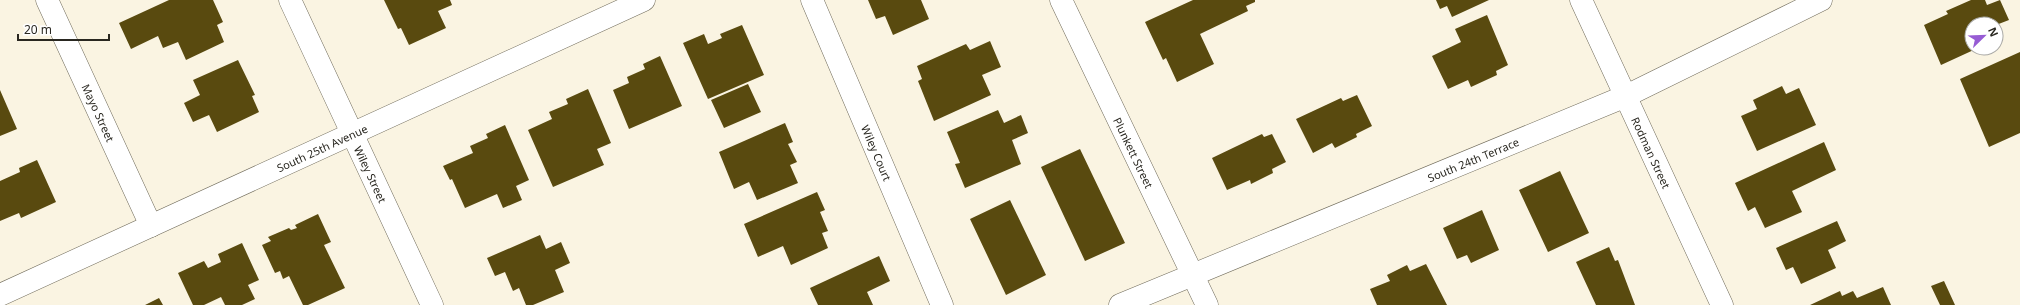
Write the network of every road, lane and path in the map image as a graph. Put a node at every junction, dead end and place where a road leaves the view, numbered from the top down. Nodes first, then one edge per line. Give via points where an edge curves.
1 (47, 0) edge
2 (290, 0) edge
3 (644, 0) edge
4 (812, 0) edge
5 (1061, 0) edge
6 (1581, 0) edge
7 (1821, 0) edge
8 (1626, 96) junction
9 (353, 134) junction
10 (151, 226) junction
11 (1193, 274) junction
12 (0, 295) edge
13 (432, 305) edge
14 (942, 305) edge
15 (1120, 305) edge
16 (1207, 305) edge
17 (1722, 305) edge

1 - 10 street, Mayo Street
2 - 9 street, Wiley Street
3 - 9 street, South 25th Avenue
4 - 14 street, Wiley Court
5 - 11 street, Plunkett Street
6 - 8 street, Rodman Street
7 - 8 street, South 24th Terrace
8 - 11 street, South 24th Terrace
8 - 17 street, Rodman Street
9 - 10 street, South 25th Avenue
9 - 13 street, Wiley Street
10 - 12 street, South 25th Avenue
11 - 15 street, South 24th Terrace
11 - 16 street, Plunkett Street

